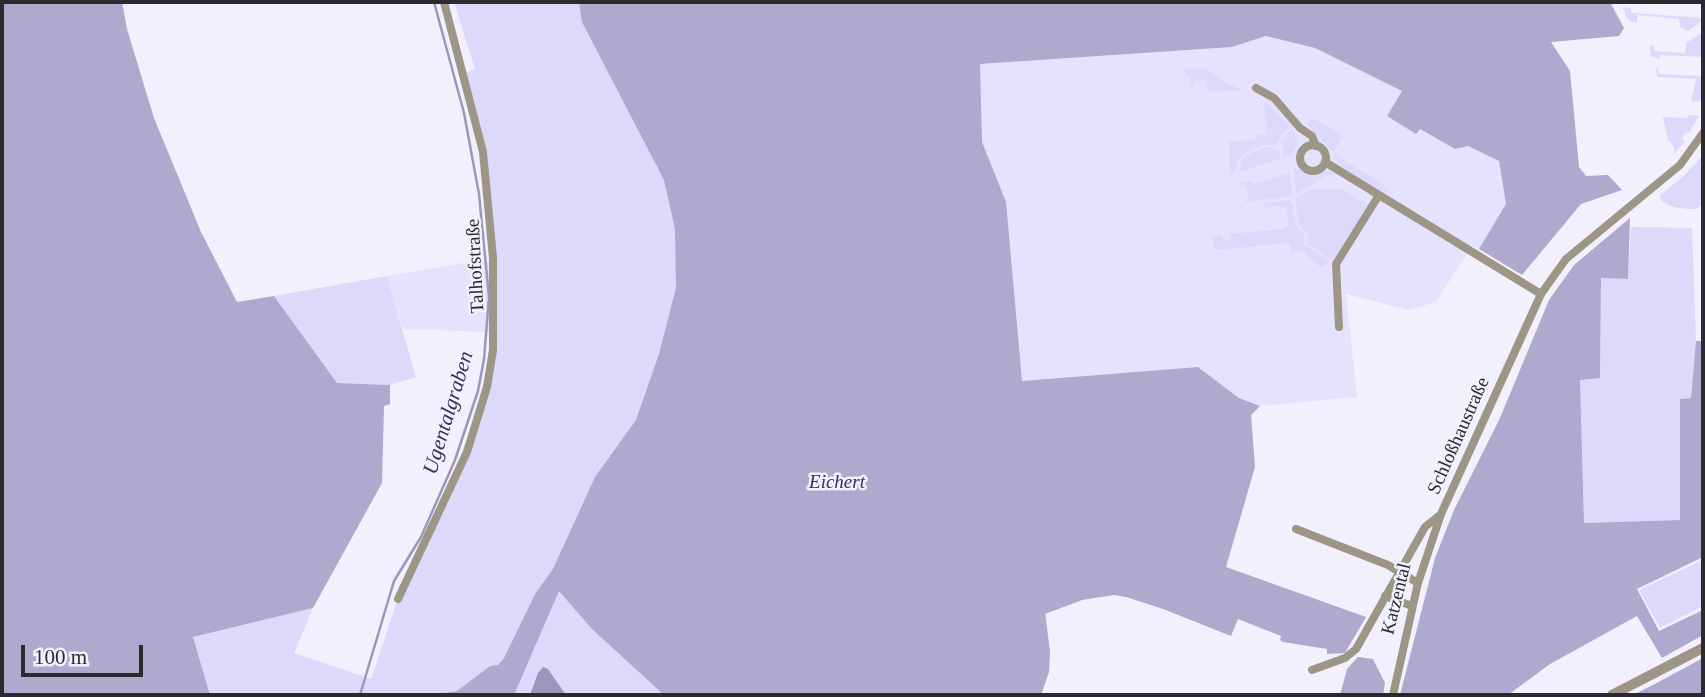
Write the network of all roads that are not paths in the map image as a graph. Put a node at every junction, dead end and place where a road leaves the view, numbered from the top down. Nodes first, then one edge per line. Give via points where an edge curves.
1 (444, 2) edge
2 (1256, 88) dead end
3 (1703, 133) edge
4 (1311, 146) junction
5 (1325, 162) junction
6 (1379, 195) junction
7 (1541, 294) junction
8 (1339, 327) dead end
9 (1441, 514) junction
10 (1296, 528) dead end
11 (1399, 571) junction
12 (1418, 583) junction
13 (1385, 596) junction
14 (398, 599) dead end
15 (1412, 607) junction
16 (1703, 648) edge
17 (1312, 670) dead end
18 (1393, 695) edge
19 (1612, 695) edge

1 - 14 street, Talhofstraße via 483,152 493,254 493,350 467,452
2 - 4 street via 1274,98 1312,136
3 - 7 street, Schloßhaustraße via 1680,165 1566,259
4 - 5 street via 1324,152
4 - 5 street via 1301,157 1304,166 1315,170
5 - 6 street
6 - 7 street
6 - 8 street via 1336,264
7 - 9 street, Schloßhaustraße
9 - 11 street, Schloßhaustraße via 1427,525
9 - 12 street, Katzental
10 - 11 street
11 - 12 street
11 - 13 street, Schloßhaustraße
12 - 15 street, Katzental
13 - 15 street
13 - 17 street, Schloßhaustraße via 1353,652
15 - 18 street, Katzental
16 - 19 street

